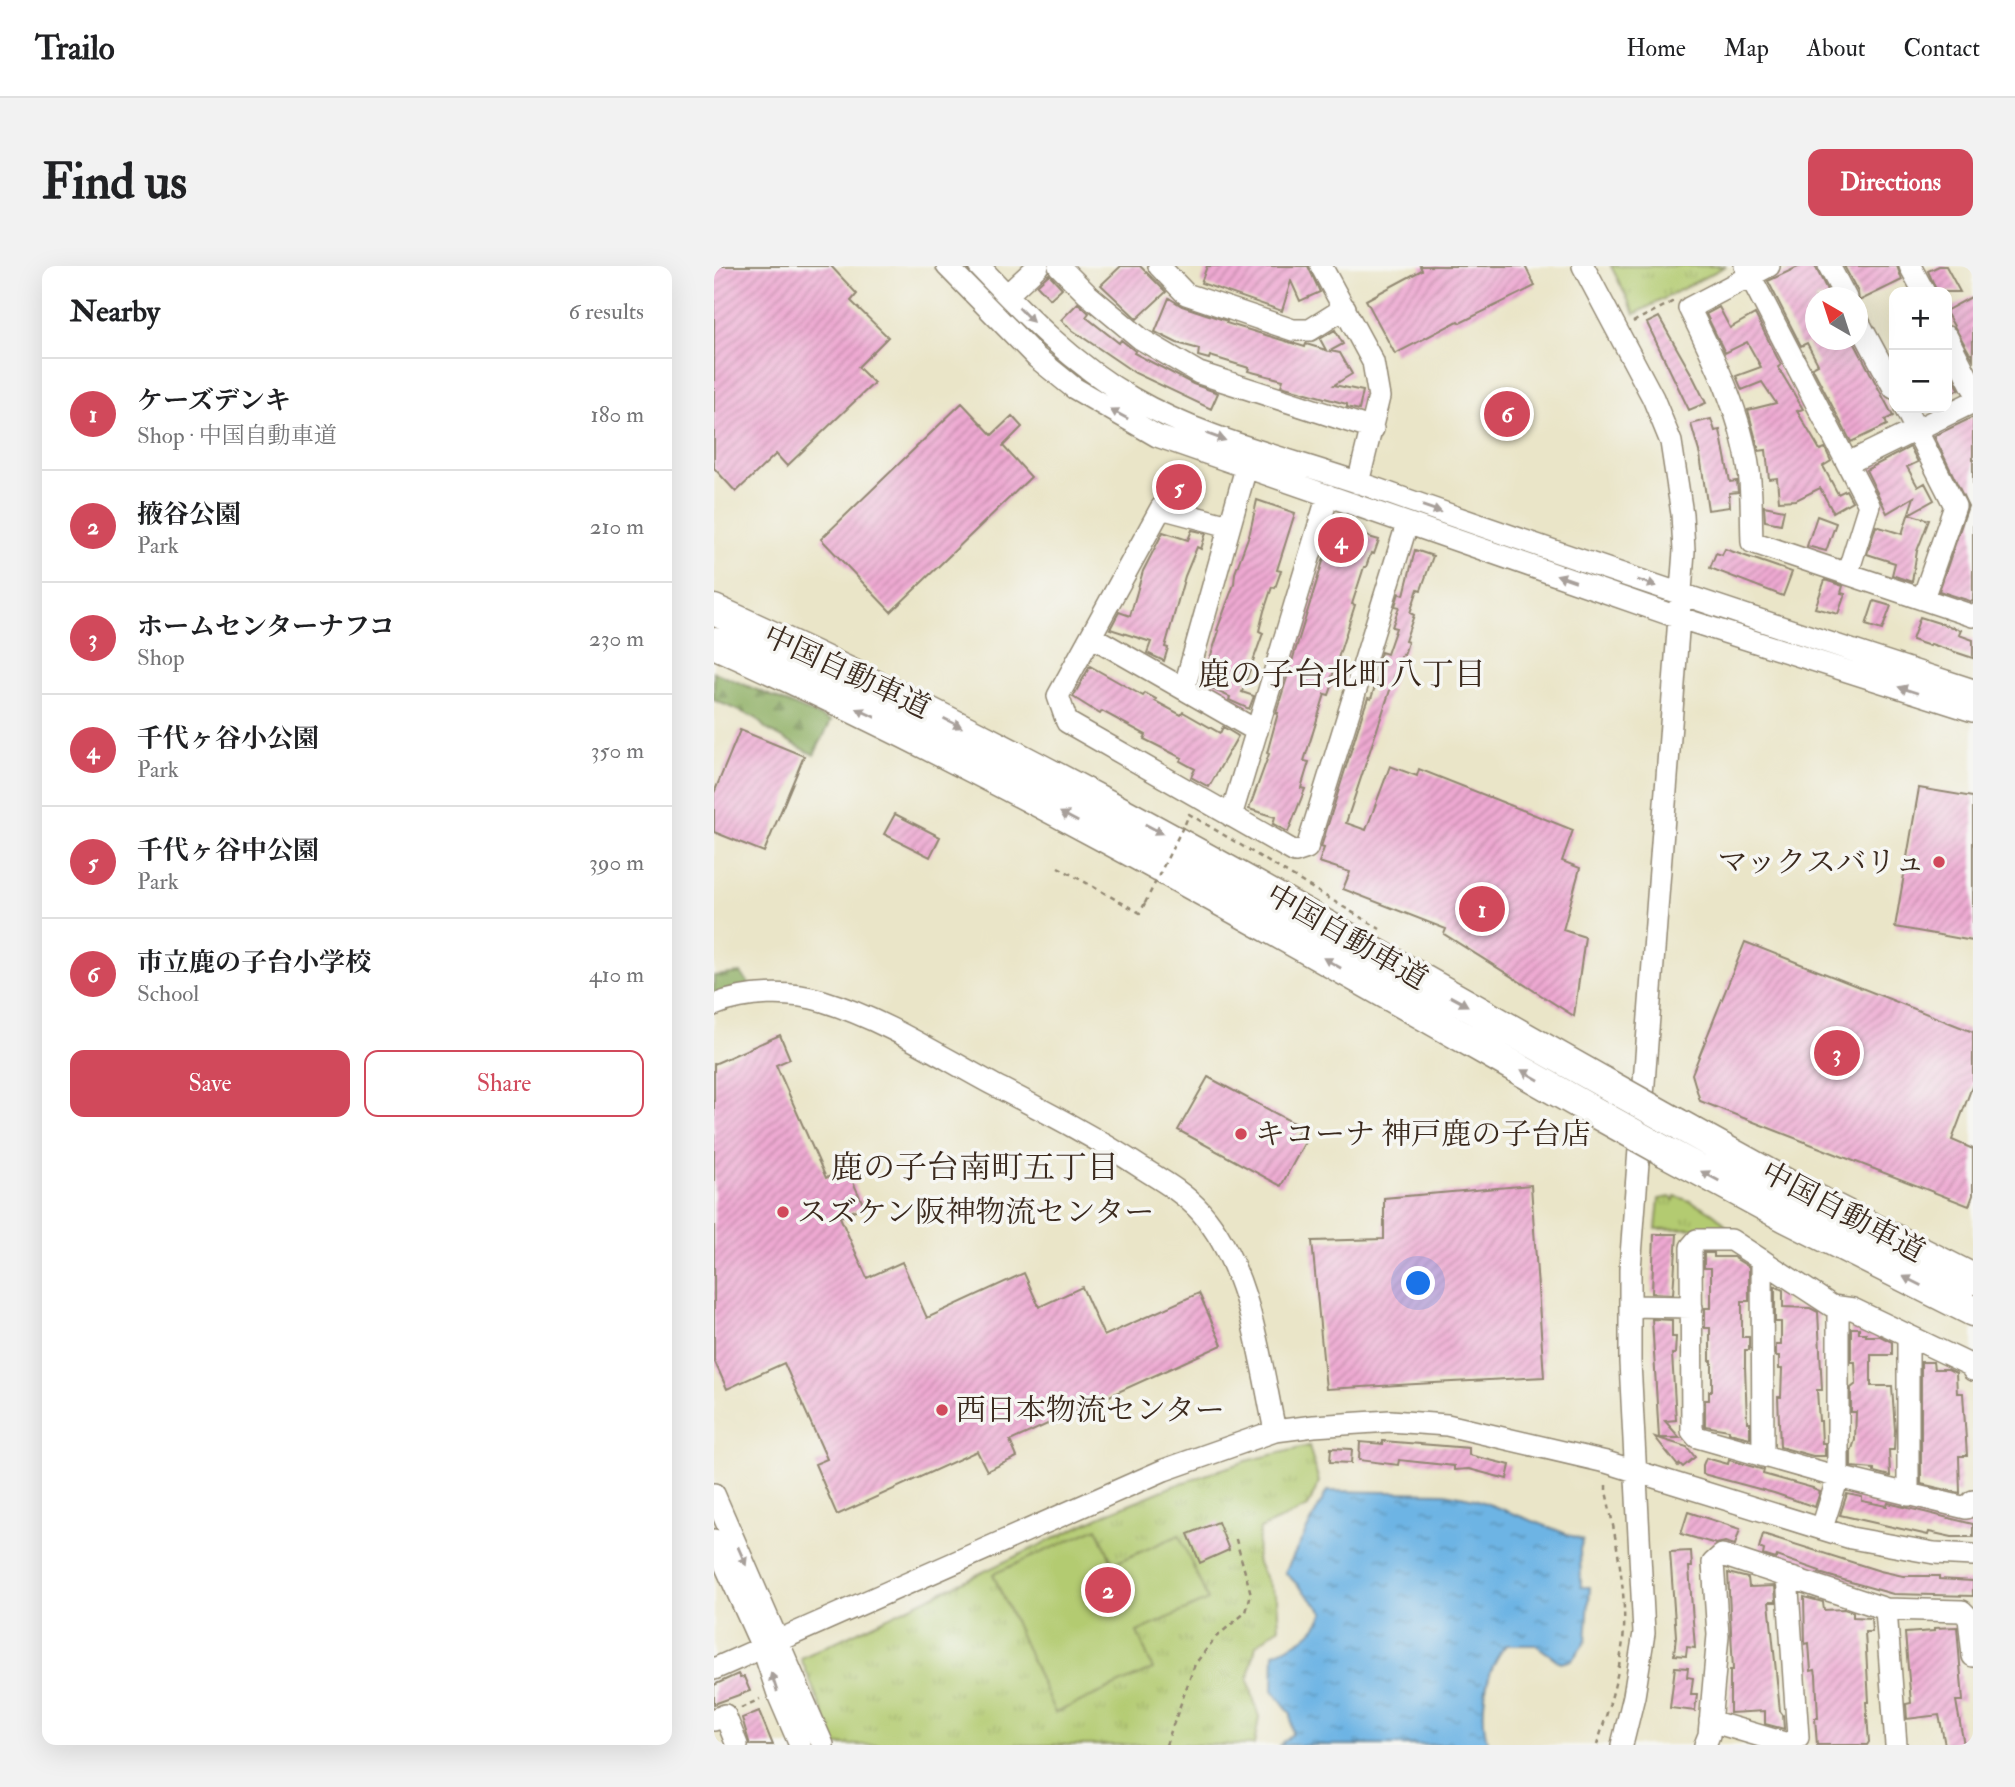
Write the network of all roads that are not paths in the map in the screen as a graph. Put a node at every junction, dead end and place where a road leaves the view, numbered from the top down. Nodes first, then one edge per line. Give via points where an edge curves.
1 (947, 266) edge
2 (979, 266) edge
3 (1038, 266) edge
4 (1059, 266) edge
5 (1159, 266) edge
6 (1321, 266) edge
7 (1583, 266) edge
8 (1829, 266) edge
9 (1910, 266) edge
10 (1755, 269) edge
11 (1840, 287) edge
12 (1921, 287) edge
13 (1007, 295) junction
14 (1345, 308) junction
15 (1868, 340) edge
16 (1952, 347) edge
17 (1889, 379) edge
18 (1973, 388) edge
19 (1973, 402) edge
20 (1908, 413) edge
21 (1373, 429) junction
22 (1916, 429) junction
23 (1847, 463) junction
24 (1246, 468) junction
25 (1358, 482) junction
26 (1328, 495) junction
27 (1407, 524) junction
28 (1229, 526) junction
29 (1848, 572) junction
30 (1679, 594) junction
31 (1923, 598) junction
32 (714, 610) edge
33 (1973, 616) edge
34 (1677, 617) junction
35 (1091, 636) junction
36 (714, 643) edge
37 (1184, 689) junction
38 (1973, 690) edge
39 (1973, 711) edge
40 (1257, 731) junction
41 (1231, 816) junction
42 (714, 1005) edge
43 (1762, 1260) junction
44 (1973, 1279) edge
45 (1630, 1306) junction
46 (1692, 1307) junction
47 (1838, 1308) junction
48 (1973, 1311) edge
49 (1908, 1335) junction
50 (1973, 1370) edge
51 (1275, 1431) junction
52 (1763, 1456) junction
53 (1637, 1472) junction
54 (1838, 1477) junction
55 (714, 1494) edge
56 (1908, 1495) junction
57 (1973, 1501) edge
58 (1822, 1528) junction
59 (714, 1540) edge
60 (1973, 1555) edge
61 (1787, 1576) junction
62 (1886, 1609) junction
63 (771, 1646) junction
64 (1973, 1656) edge
65 (714, 1670) edge
66 (719, 1717) edge
67 (1710, 1721) junction
68 (737, 1745) edge
69 (800, 1745) edge
70 (823, 1745) edge
71 (1622, 1745) edge
72 (1705, 1745) edge
73 (1896, 1745) edge

24 -> 1 street via 1157,436 1074,388 1037,358
2 - 13 street
3 - 13 street
4 - 21 street via 1141,339 1199,373
5 - 14 street via 1186,294 1293,330 1310,331
6 - 14 street
7 - 30 street via 1653,398 1671,442 1684,551
8 - 11 street
9 - 12 street
10 - 23 street
10 - 29 street via 1689,308 1731,400 1749,471 1752,542
13 -> 25 street via 1065,351 1132,398 1189,427
14 - 21 street via 1373,362 1379,397
15 - 17 street
16 - 18 street
19 - 22 street
20 - 22 street
21 - 25 street
22 - 23 street
22 - 31 street via 1955,506
23 - 29 street via 1868,505
24 - 26 street
24 - 28 street
25 -> 30 street
26 - 27 street
26 - 40 street
34 -> 27 street
27 - 41 street via 1307,848 1295,852
28 - 35 street via 1161,508
28 - 37 street
29 - 31 street
30 - 34 street
30 - 38 street
31 - 33 street
32 -> 44 highway, 中国自動車道, bridge via 832,663 1095,797 1799,1191
39 -> 34 street
34 - 45 street
35 - 37 street
35 - 41 street via 1058,696 1067,722
48 -> 36 highway, 中国自動車道, bridge via 1666,1152 1079,822 928,743
37 - 40 street
40 - 41 street
42 - 51 street via 730,999 791,995 822,1001 893,1028 1105,1144 1177,1190 1202,1213 1227,1250 1247,1303
43 - 46 street via 1731,1240 1697,1240 1691,1247
43 - 47 street
43 - 52 street
45 - 46 street
45 - 53 street
46 - 52 street via 1692,1431 1696,1437
47 - 49 street via 1853,1309
47 - 54 street
49 - 50 street
49 - 56 street
51 - 53 street via 1390,1421 1447,1424
51 - 63 street via 1164,1470
52 - 54 street
53 - 58 street
53 - 71 street via 1644,1633
54 - 56 street
54 - 58 street
55 -> 63 street
56 - 57 street via 1966,1508
58 - 60 street via 1934,1553
59 - 63 street
61 - 62 street
61 - 67 street via 1722,1555 1713,1563 1718,1635
61 - 67 street via 1798,1737 1788,1744
62 - 64 street via 1962,1611 1969,1618
62 - 73 street
63 - 65 street
69 -> 63 street via 778,1694
63 - 70 street
66 - 68 street
67 - 72 street

